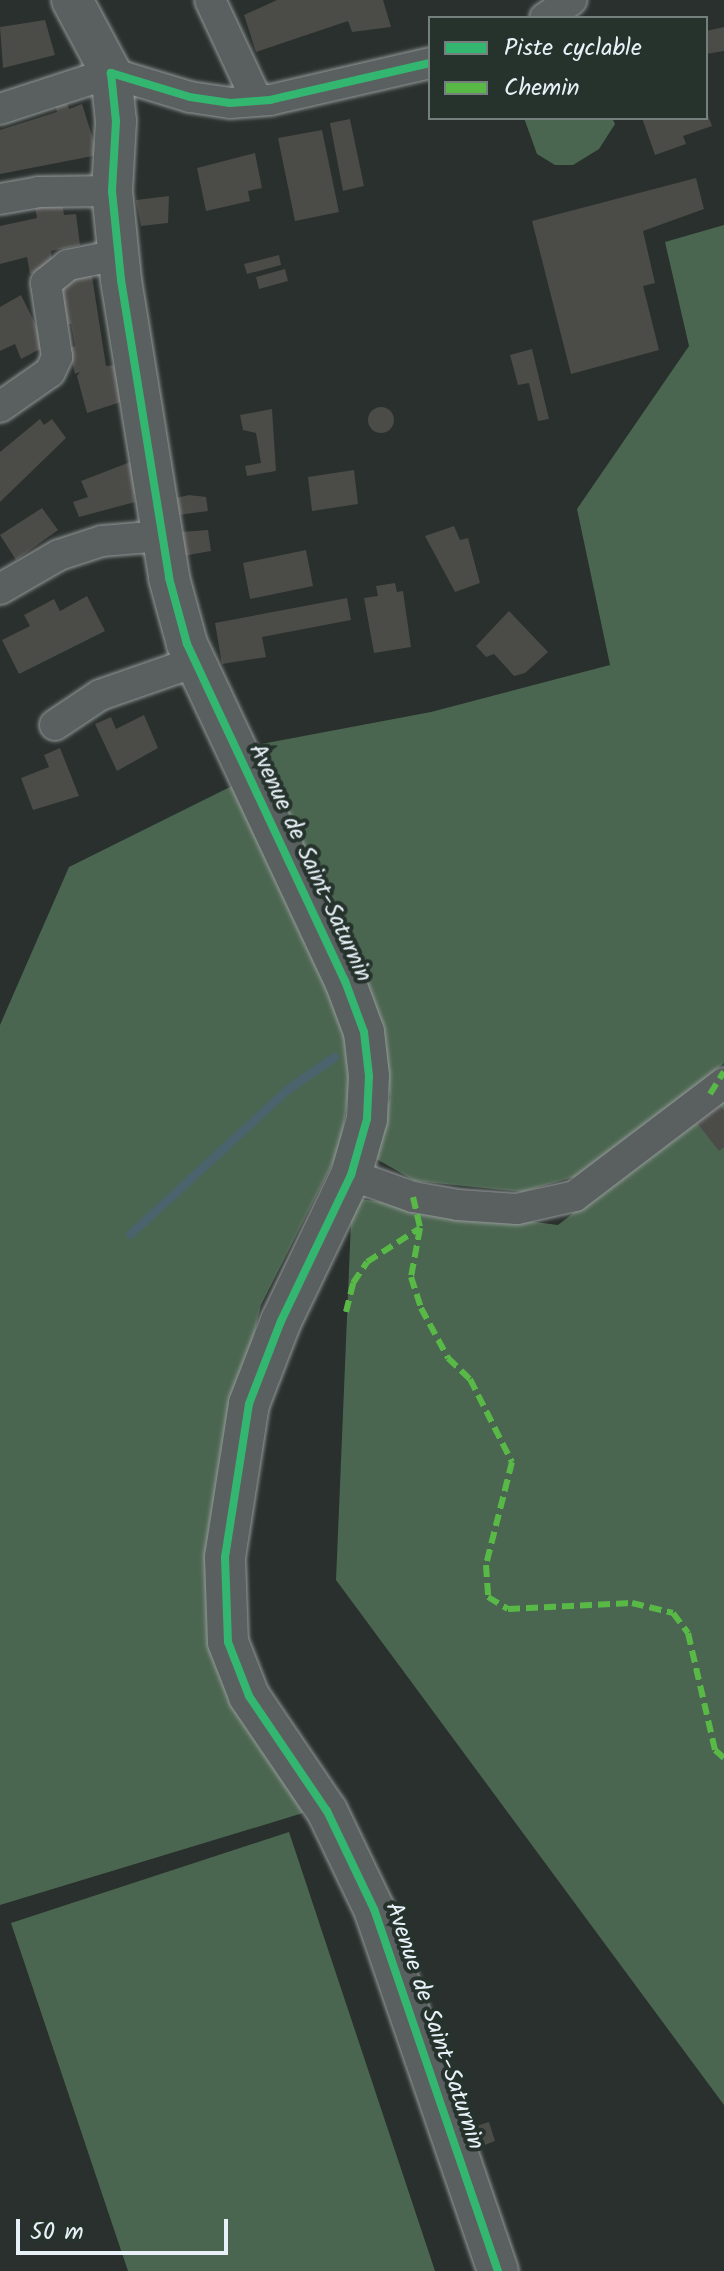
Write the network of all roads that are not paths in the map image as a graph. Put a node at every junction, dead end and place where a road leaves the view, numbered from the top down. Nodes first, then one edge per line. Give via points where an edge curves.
1 (72, 0) edge
2 (210, 0) edge
3 (572, 0) edge
4 (548, 16) edge
5 (428, 63) edge
6 (111, 73) junction
7 (257, 101) junction
8 (0, 109) edge
9 (112, 191) junction
10 (0, 199) edge
11 (118, 255) junction
12 (0, 407) edge
13 (162, 536) junction
14 (0, 589) edge
15 (195, 662) junction
16 (55, 725) dead end
17 (724, 1083) edge
18 (351, 1175) junction
19 (498, 2271) edge

1 - 6 main road
2 - 7 street
3 - 4 street
5 - 7 street
6 - 7 street via 190,97
6 - 8 street
6 - 9 main road, Avenue de Saint-Saturnin via 116,121
9 - 10 street via 38,192
9 - 11 main road, Avenue de Saint-Saturnin
11 - 12 street via 68,265 46,283 57,357 50,372
11 - 13 main road, Avenue de Saint-Saturnin
13 - 14 street via 102,541
13 - 15 main road, Avenue de Saint-Saturnin
15 - 16 street via 114,689
15 - 18 main road, Avenue de Saint-Saturnin via 364,1032 367,1119
17 - 18 street via 575,1196 517,1209 458,1205 413,1197
18 - 19 main road, Avenue de Saint-Saturnin via 281,1321 249,1404 225,1557 228,1642 249,1696 327,1811 374,1909

